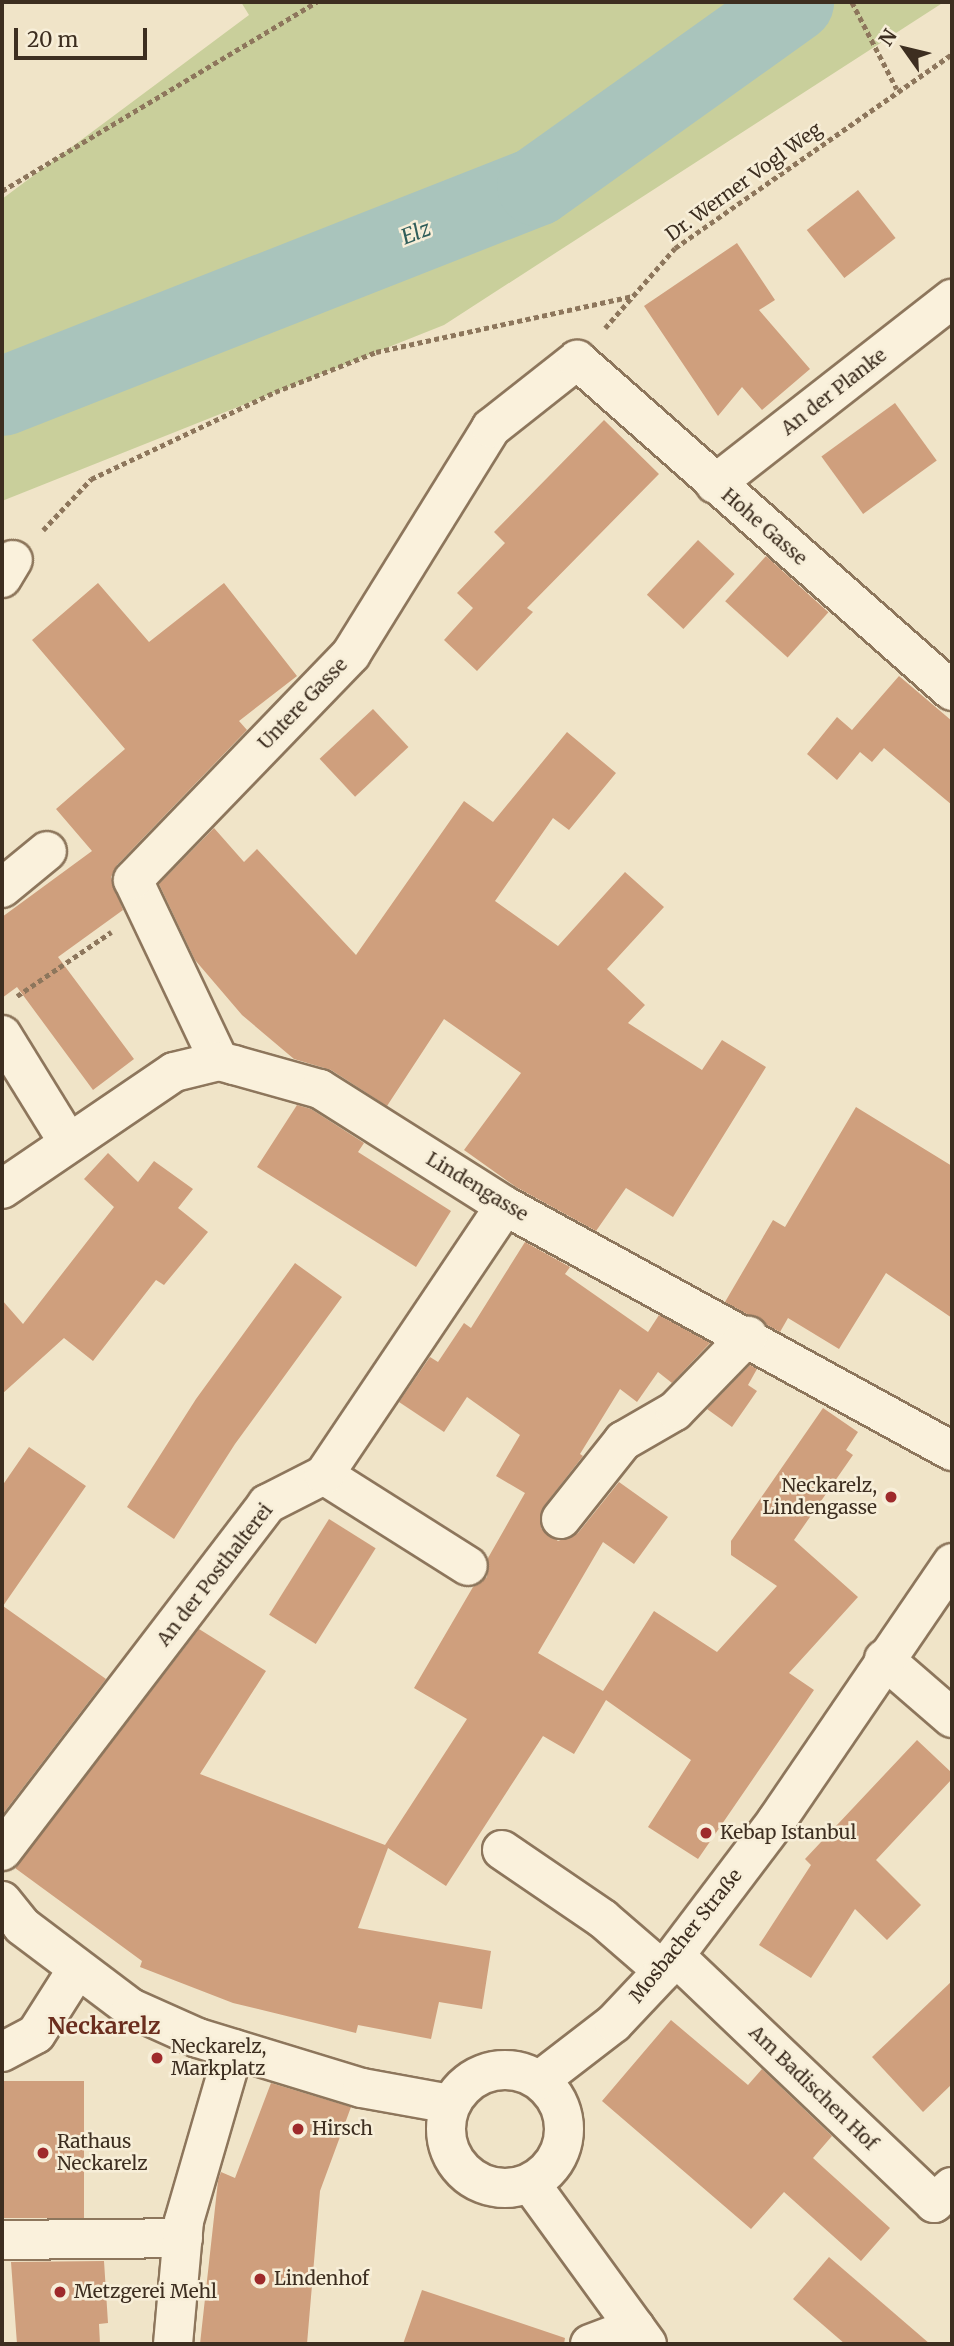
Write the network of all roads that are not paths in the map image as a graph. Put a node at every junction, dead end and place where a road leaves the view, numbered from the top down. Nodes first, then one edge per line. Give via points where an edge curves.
1 (952, 299) edge
2 (577, 360) joint
3 (715, 485) junction
4 (952, 691) edge
5 (47, 851) dead end
6 (2, 888) edge
7 (2, 1035) edge
8 (219, 1061) junction
9 (68, 1142) junction
10 (2, 1189) edge
11 (505, 1206) junction
12 (748, 1336) junction
13 (952, 1451) edge
14 (324, 1475) junction
15 (561, 1519) dead end
16 (952, 1563) edge
17 (468, 1566) dead end
18 (884, 1659) junction
19 (952, 1718) edge
20 (502, 1850) dead end
21 (2, 1851) edge
22 (2, 1901) edge
23 (669, 1964) junction
24 (76, 1971) junction
25 (234, 2049) junction
26 (2, 2052) edge
27 (540, 2080) junction
28 (450, 2104) junction
29 (530, 2183) junction
30 (952, 2187) edge
31 (183, 2238) junction
32 (2, 2240) edge
33 (641, 2335) edge
34 (173, 2344) edge
35 (590, 2344) edge

1 - 3 street, An der Planke
2 - 3 street, Hohe Gasse
2 - 8 street, Untere Gasse via 491,428 352,654 132,880
3 - 4 street, Hohe Gasse
5 - 6 street
7 - 9 street
8 - 9 street, Lindengasse via 174,1072
8 - 11 street, Lindengasse via 320,1089
9 - 10 street, Lindengasse
11 - 12 street, Lindengasse
11 - 14 street, An der Posthalterei
12 - 13 street, Lindengasse
12 - 15 street via 675,1411 623,1441
14 - 17 street
14 - 21 street, An der Posthalterei via 267,1504
16 - 18 street, Mosbacher Straße
18 - 19 street
18 - 23 street, Mosbacher Straße via 778,1820
20 - 23 street
22 - 24 street via 22,1926
23 - 27 street, Mosbacher Straße via 614,2023
23 - 30 street, Am Badischen Hof via 934,2203
24 - 25 street via 131,2008
24 - 26 street via 36,2034
25 - 28 street via 362,2088
25 - 31 street
27 - 28 street via 513,2069 491,2070 472,2078
27 - 29 street via 563,2113 565,2133 561,2151
28 - 29 street via 445,2134 452,2158 465,2174 499,2188
29 - 33 street
31 - 32 street
31 - 34 street
33 - 35 street

